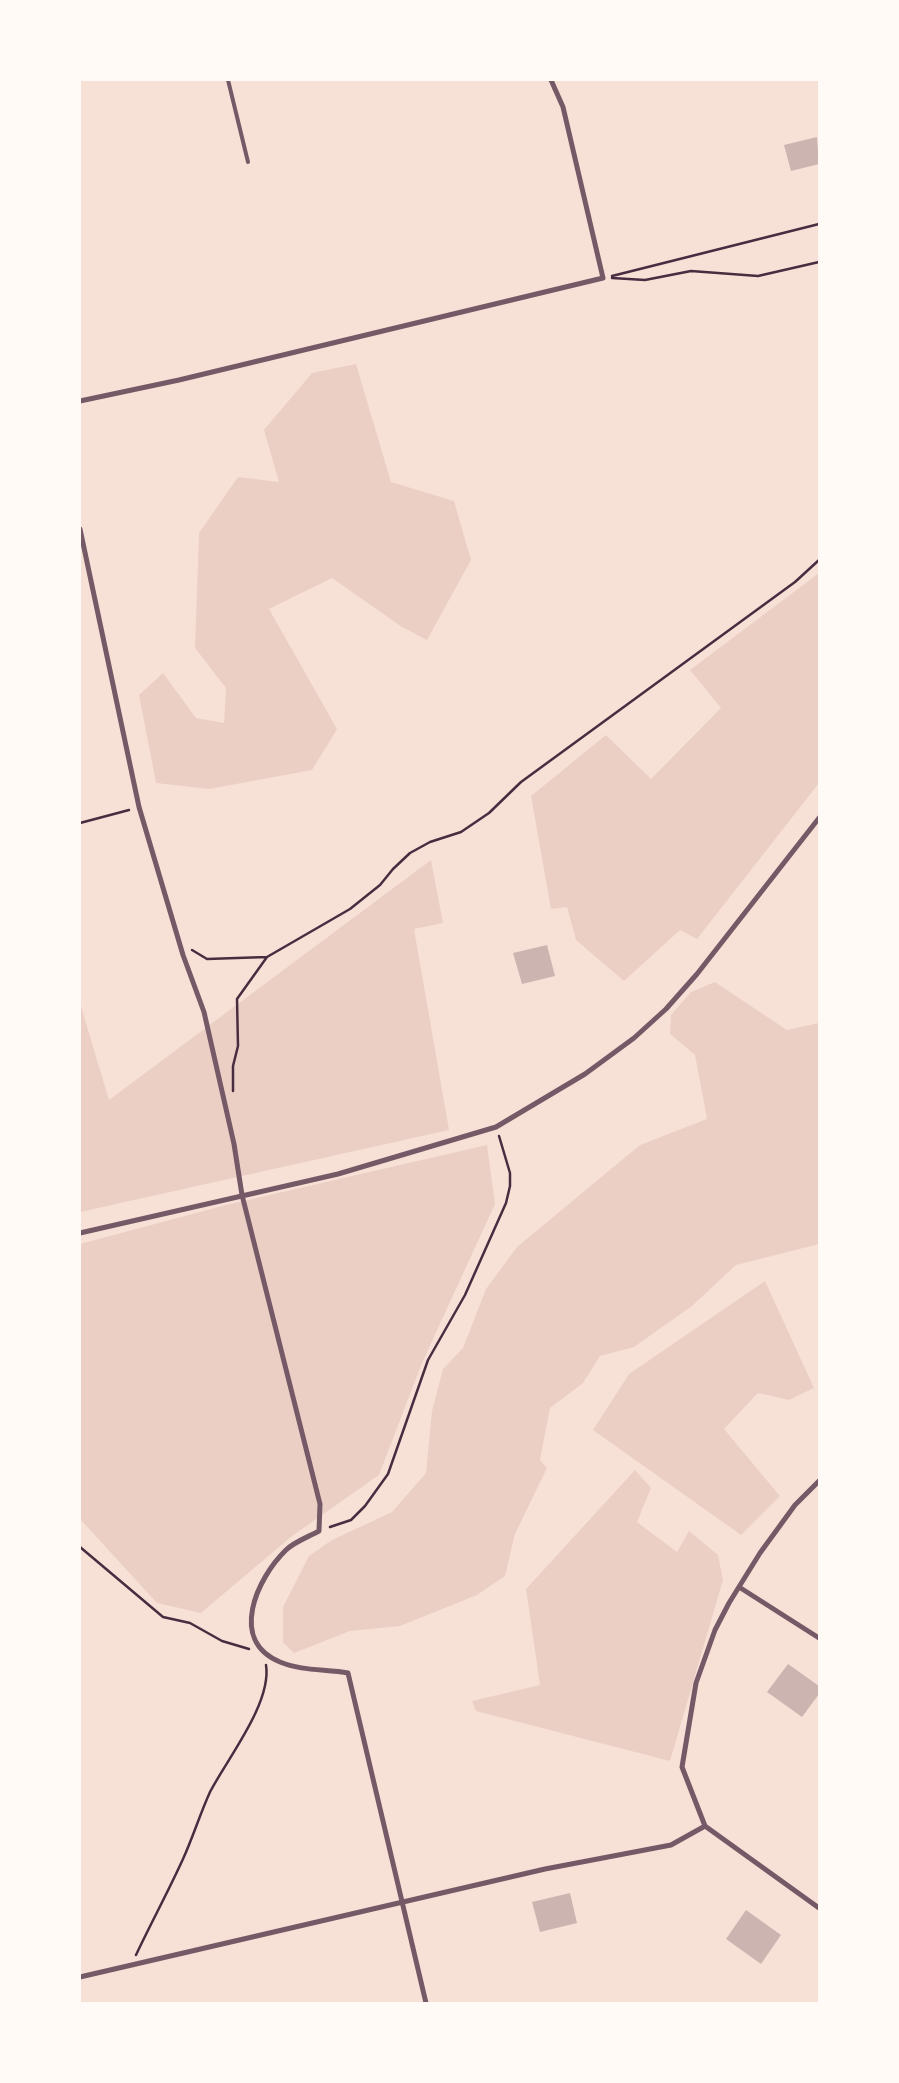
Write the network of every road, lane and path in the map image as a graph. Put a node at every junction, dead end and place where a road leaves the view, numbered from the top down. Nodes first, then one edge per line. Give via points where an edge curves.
1 (228, 80) edge
2 (551, 80) edge
3 (248, 162) dead end
4 (819, 224) edge
5 (819, 262) edge
6 (603, 278) junction
7 (80, 401) edge
8 (80, 529) edge
9 (819, 560) edge
10 (139, 808) junction
11 (819, 818) edge
12 (80, 823) edge
13 (179, 944) junction
14 (267, 958) junction
15 (234, 1095) dead end
16 (496, 1127) junction
17 (242, 1195) junction
18 (80, 1233) edge
19 (819, 1481) edge
20 (319, 1531) junction
21 (80, 1547) edge
22 (739, 1587) junction
23 (819, 1638) edge
24 (265, 1654) junction
25 (705, 1826) junction
26 (403, 1903) junction
27 (819, 1908) edge
28 (130, 1965) junction
29 (80, 1978) edge
30 (426, 2003) edge

1 - 3 lane
2 - 6 street via 563,107
4 - 6 path
5 - 6 path via 758,276 691,271 646,280
6 - 7 street via 189,378
8 - 10 street
9 - 14 path via 795,582 521,782 489,813 461,832 430,842 410,853 380,886 350,909
10 - 12 path
10 - 13 street
11 - 16 street via 698,974 666,1009 599,1065
13 - 14 path via 207,959
13 - 17 street via 204,1012 234,1144
14 - 15 path via 237,999
16 - 17 street via 338,1174
16 - 20 path via 510,1173 506,1203 465,1295 428,1360 388,1474 351,1520
17 - 18 street
17 - 20 street via 320,1504
19 - 22 street via 795,1505
20 - 24 street via 287,1548 272,1564 257,1593 251,1631
21 - 24 path via 163,1617 190,1624 222,1641
22 - 23 street
22 - 25 street via 715,1630 696,1683 682,1767
24 - 26 street via 280,1663 348,1673
24 - 28 path via 267,1671 255,1715 210,1792 183,1860
25 - 26 street via 671,1845 545,1869
25 - 27 street
26 - 28 street
26 - 30 street
28 - 29 street

